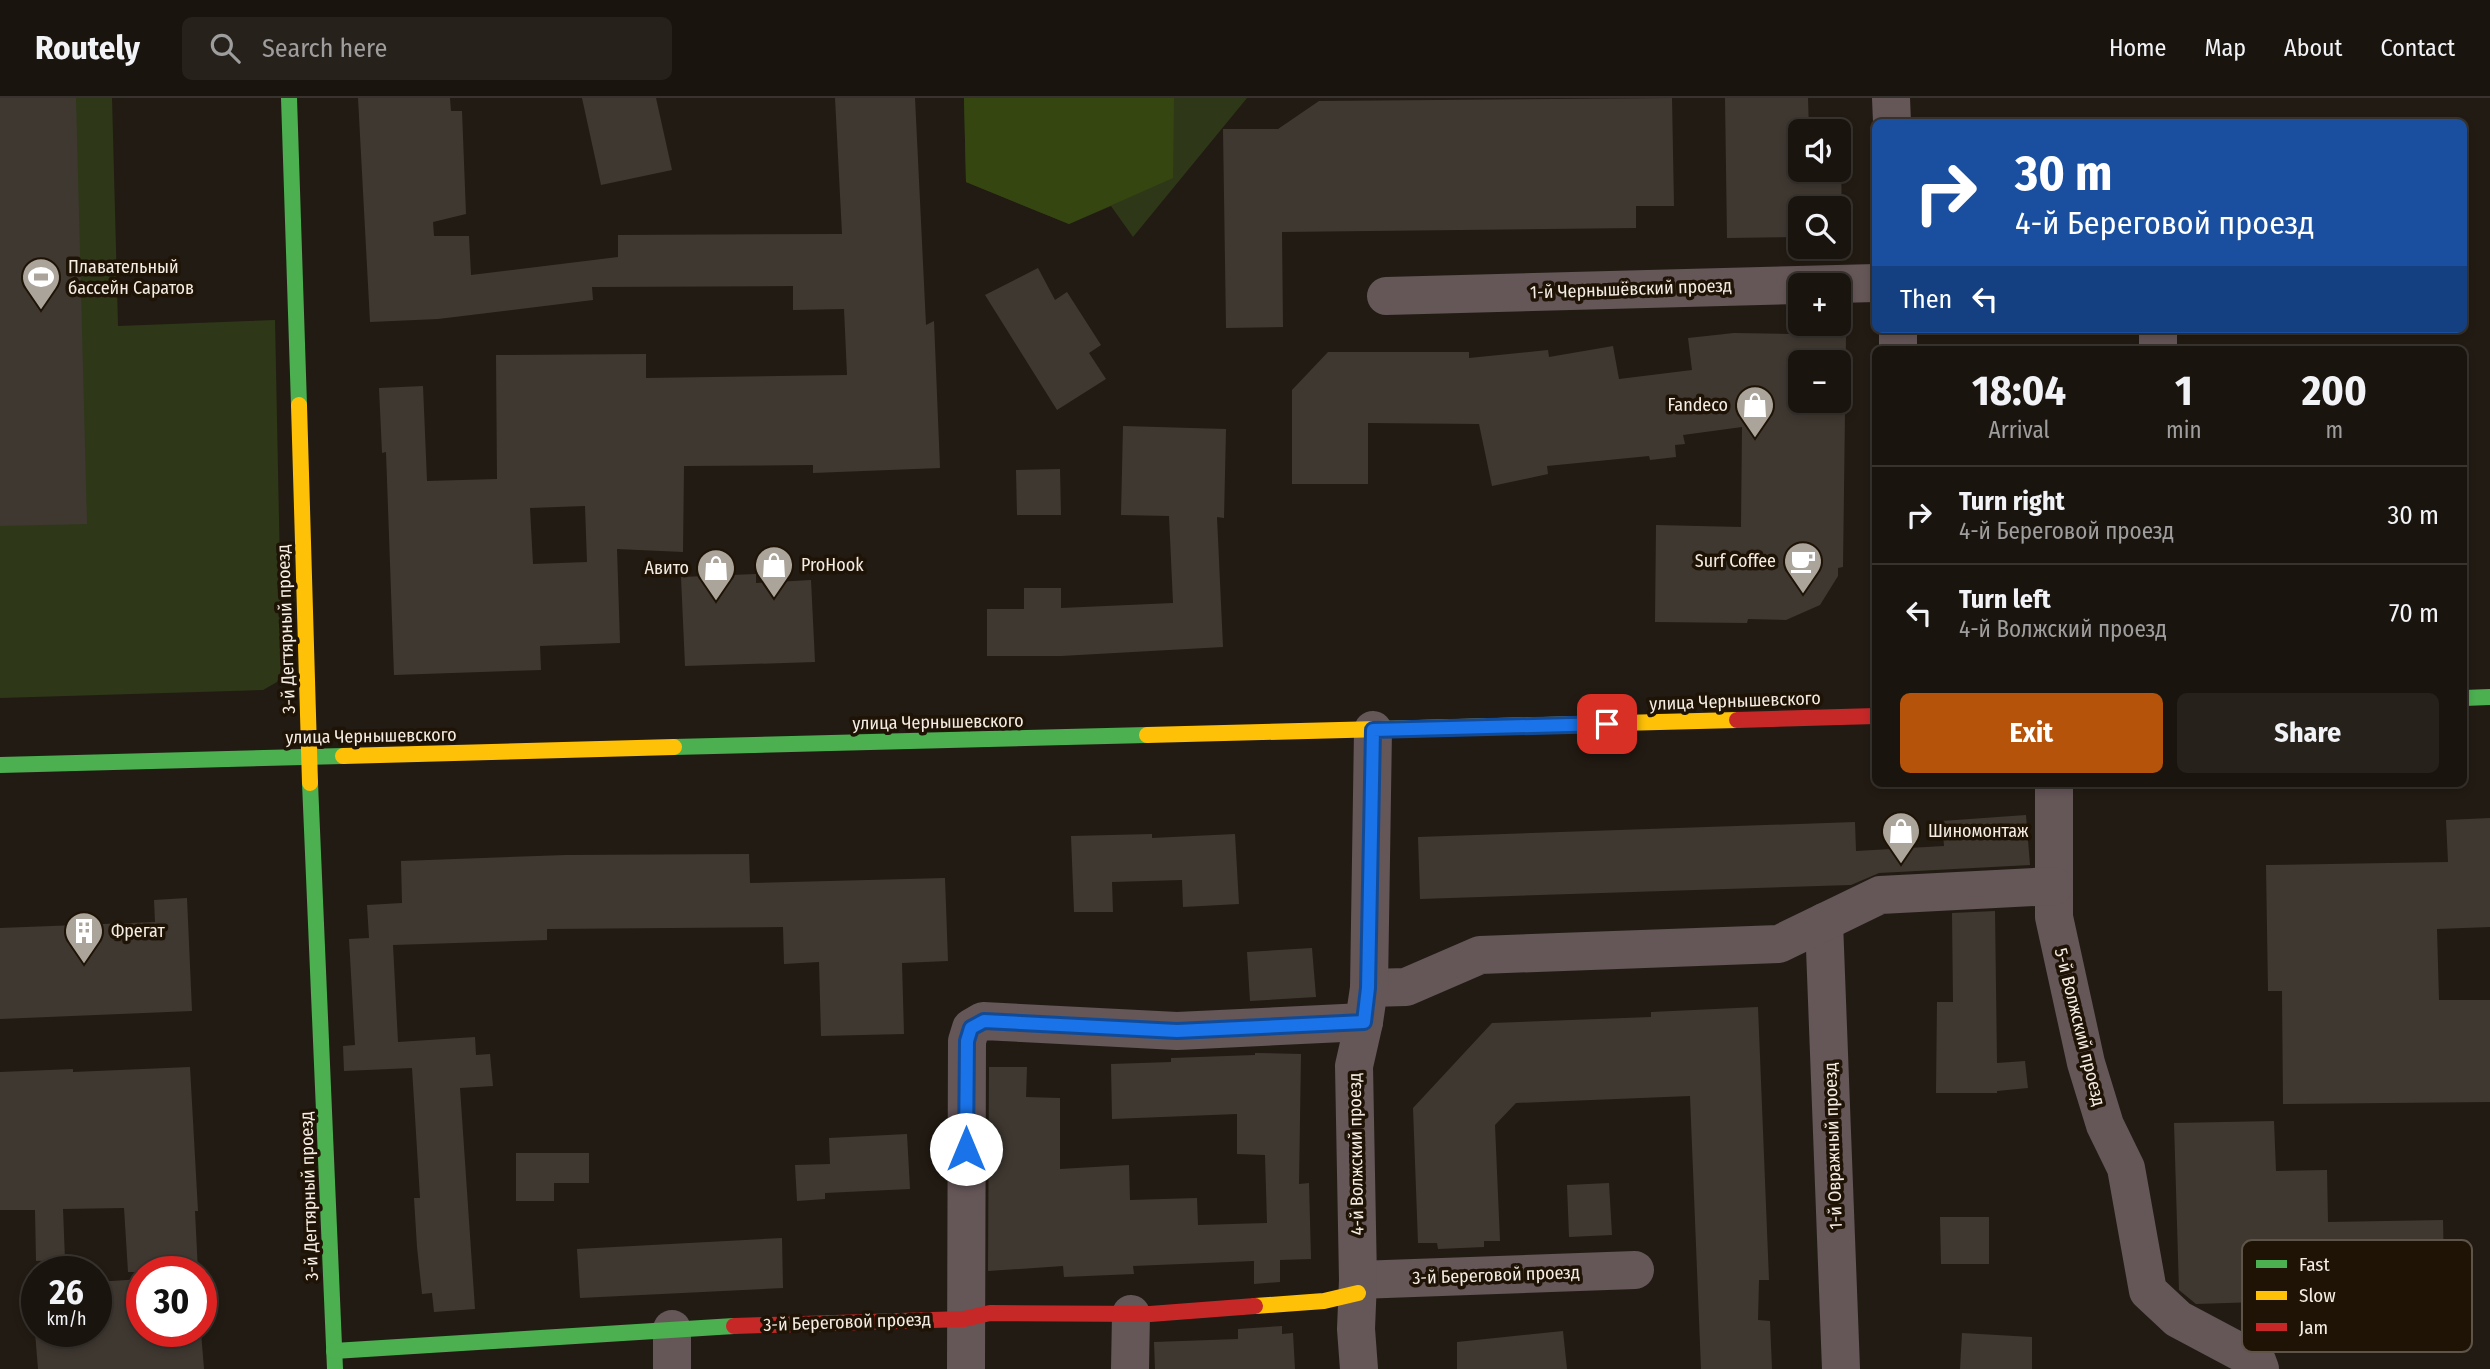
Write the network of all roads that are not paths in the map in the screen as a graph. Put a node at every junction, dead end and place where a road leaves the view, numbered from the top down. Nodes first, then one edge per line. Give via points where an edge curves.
1 (289, 98) edge
2 (1891, 98) edge
3 (1892, 119) edge
4 (1872, 283) edge
5 (1387, 296) dead end
6 (2490, 697) edge
7 (2467, 698) edge
8 (1872, 716) edge
9 (1373, 730) junction
10 (309, 757) junction
11 (0, 765) edge
12 (2054, 787) edge
13 (2054, 886) junction
14 (1824, 922) junction
15 (1366, 1005) junction
16 (1635, 1270) dead end
17 (1358, 1287) junction
18 (1130, 1314) junction
19 (964, 1318) junction
20 (672, 1329) junction
21 (334, 1351) junction
22 (335, 1369) edge
23 (672, 1369) edge
24 (966, 1369) edge
25 (1130, 1369) edge
26 (1359, 1369) edge
27 (1842, 1369) edge
28 (2260, 1369) edge

1 - 10 street, 3-й Дегтярный проезд
2 - 3 street
4 - 5 street, 1-й Чернышёвский проезд
6 - 7 street
8 - 9 street, улица Чернышевского
9 - 10 street, улица Чернышевского
9 - 15 street, 4-й Волжский проезд
10 - 11 street, улица Чернышевского
10 - 21 street, 3-й Дегтярный проезд
12 - 13 street, 5-й Волжский проезд
13 - 14 street via 1880,895
13 - 28 street, 5-й Волжский проезд via 2054,917 2086,1063 2105,1125 2126,1168 2148,1291 2178,1319 2257,1361
14 - 15 street via 1780,944 1480,955
14 - 27 street, 1-й Овражный проезд
15 - 17 street, 4-й Волжский проезд via 1354,1066
15 - 19 street via 1177,1031 984,1021 971,1028 967,1041
16 - 17 street, 3-й Береговой проезд
17 - 18 street, 3-й Береговой проезд via 1324,1301
17 - 26 street, 4-й Волжский проезд
18 - 19 street, 3-й Береговой проезд via 990,1313
18 - 25 street
19 - 20 street, 3-й Береговой проезд
19 - 24 street
20 - 21 street, 3-й Береговой проезд
20 - 23 street
21 - 22 street, 3-й Дегтярный проезд

